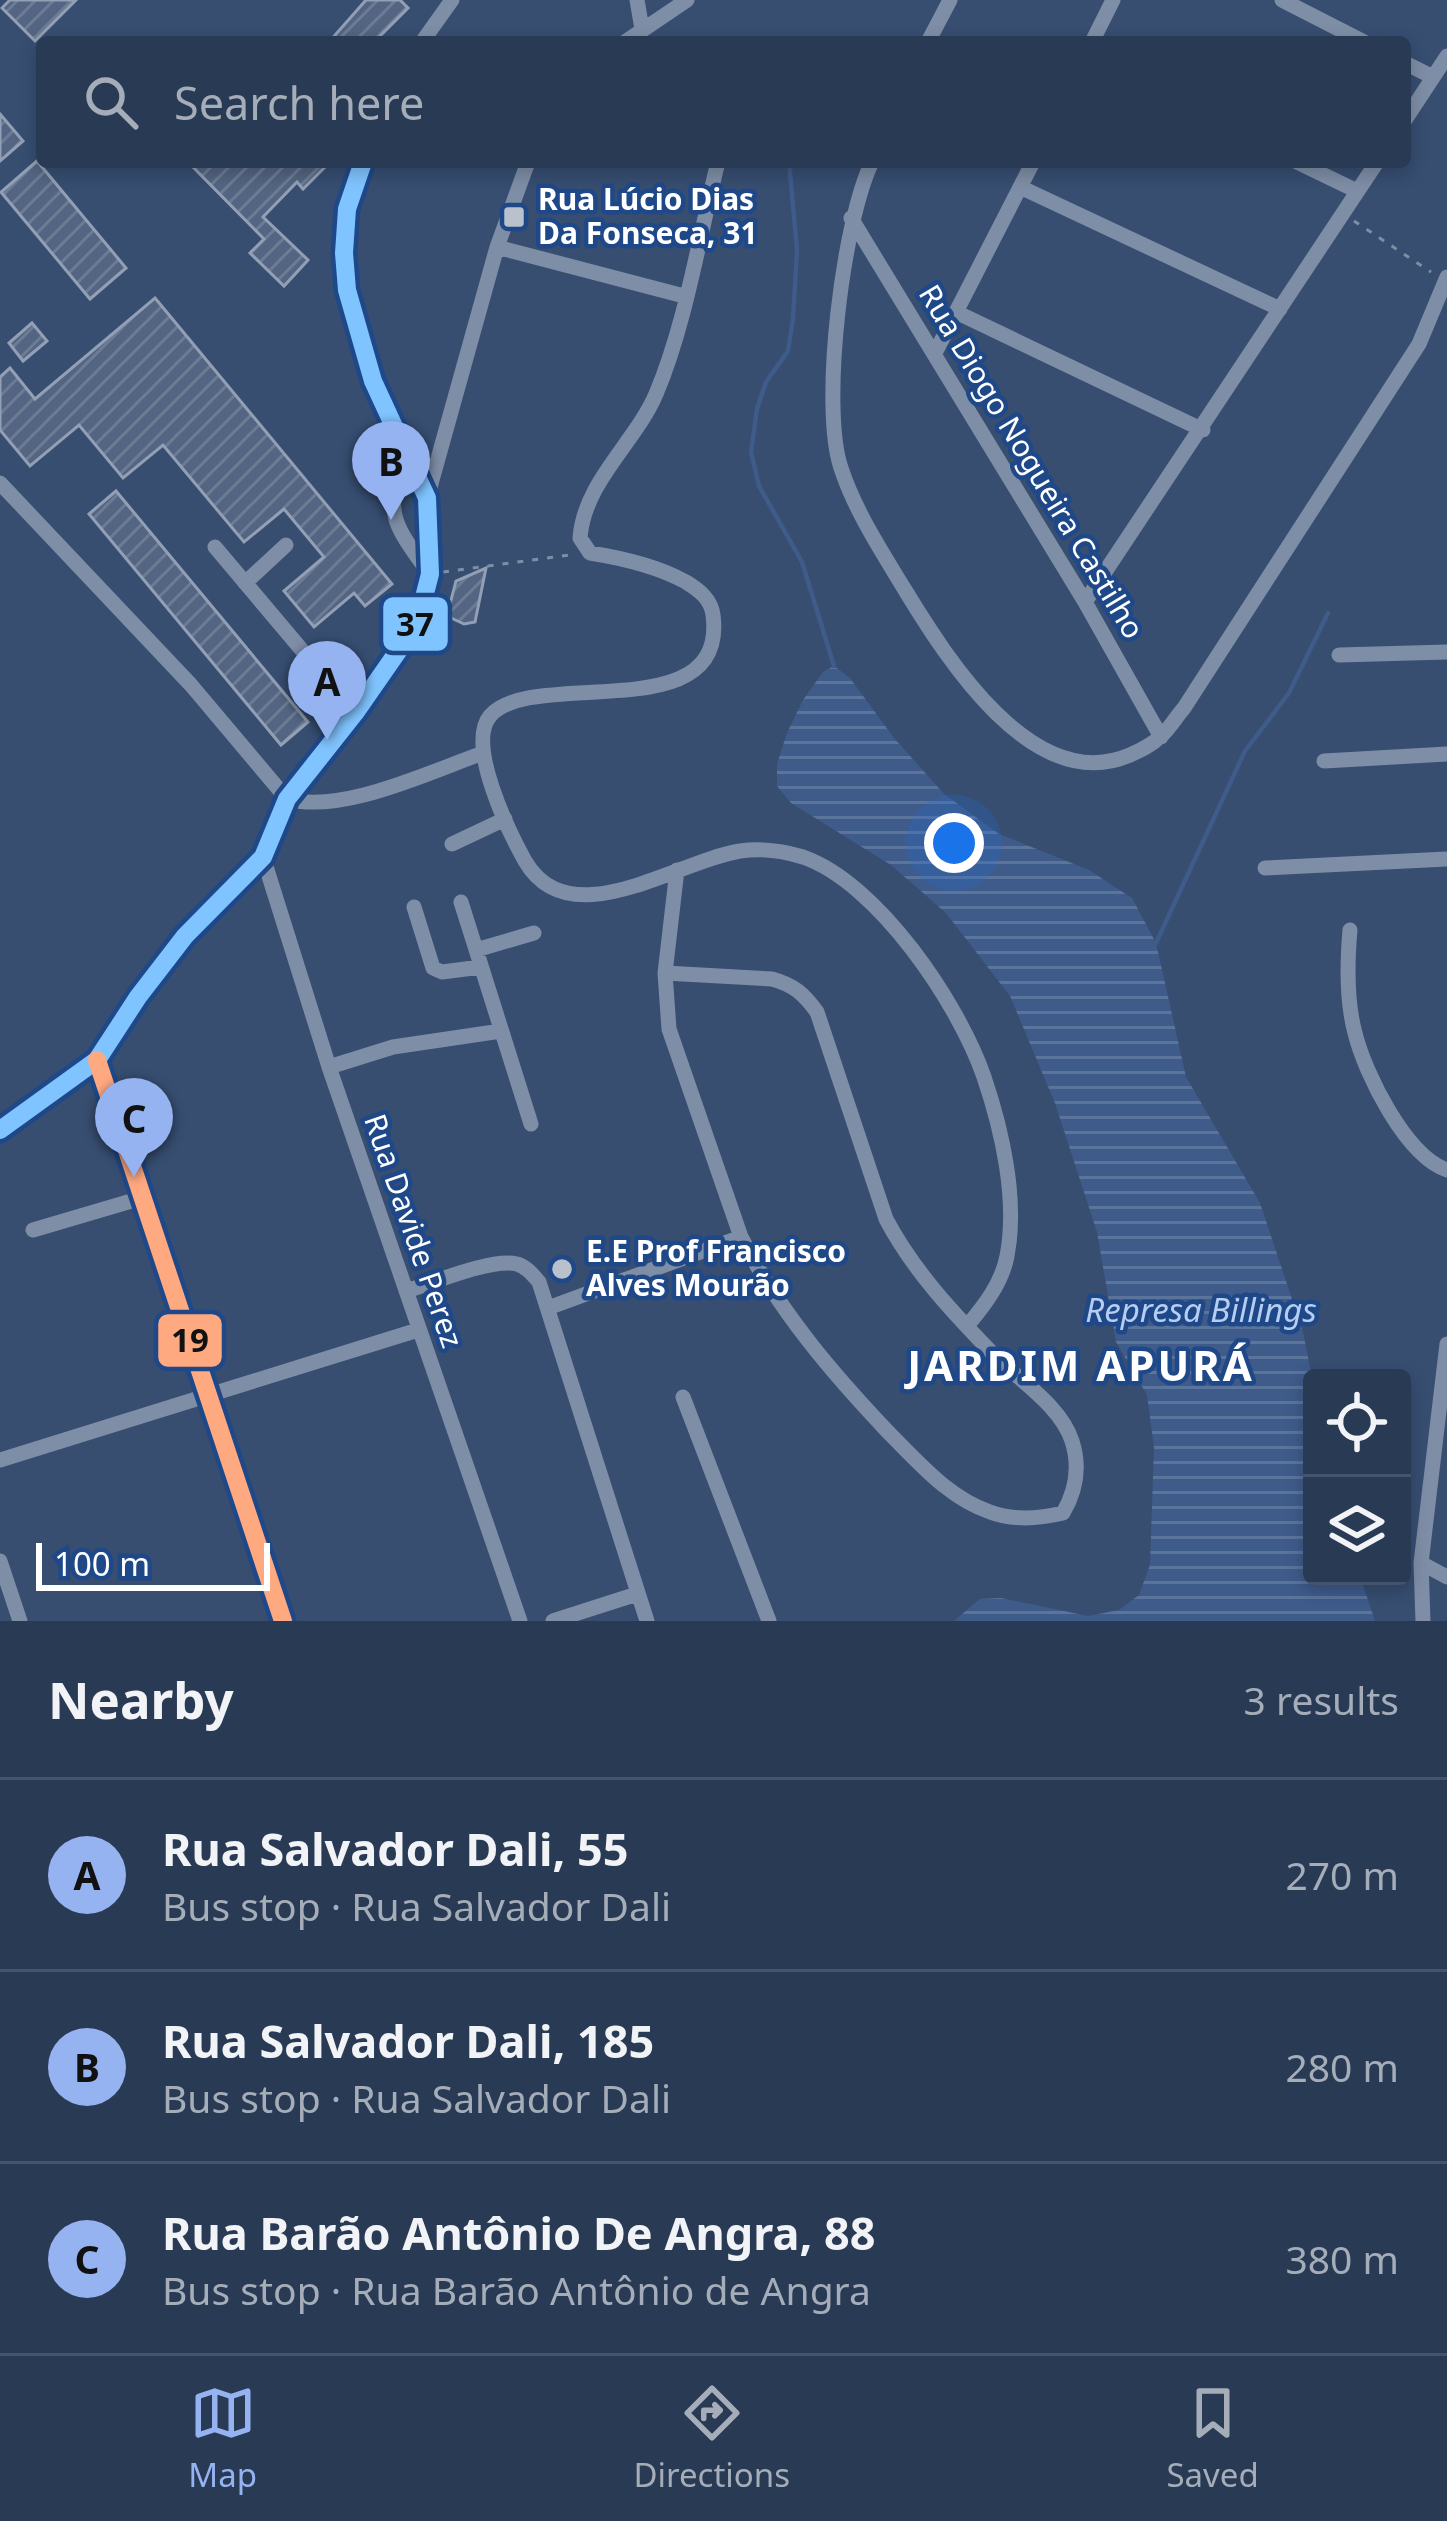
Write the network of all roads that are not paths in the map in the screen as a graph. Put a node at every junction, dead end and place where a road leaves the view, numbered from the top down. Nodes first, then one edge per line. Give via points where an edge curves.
1 (452, 0) edge
2 (637, 0) edge
3 (687, 0) edge
4 (950, 0) edge
5 (1113, 0) edge
6 (1282, 0) edge
7 (663, 5) edge
8 (642, 29) junction
9 (426, 36) edge
10 (633, 36) edge
11 (931, 36) edge
12 (1096, 36) edge
13 (1352, 36) edge
14 (1447, 56) edge
15 (1411, 66) edge
16 (1433, 77) junction
17 (1411, 111) edge
18 (361, 168) edge
19 (526, 168) edge
20 (716, 168) edge
21 (870, 168) edge
22 (1030, 168) edge
23 (1310, 168) edge
24 (1373, 168) edge
25 (1020, 187) junction
26 (1358, 191) junction
27 (850, 218) junction
28 (497, 247) junction
29 (1446, 279) edge
30 (684, 296) junction
31 (1280, 309) junction
32 (958, 313) junction
33 (935, 353) junction
34 (1203, 430) junction
35 (399, 443) junction
36 (0, 483) edge
37 (392, 489) junction
38 (424, 491) junction
39 (430, 522) junction
40 (399, 530) junction
41 (286, 545) dead end
42 (215, 548) dead end
43 (430, 574) junction
44 (245, 583) junction
45 (1085, 602) junction
46 (1447, 652) edge
47 (1340, 655) dead end
48 (355, 713) junction
49 (1161, 736) junction
50 (483, 754) junction
51 (1447, 754) edge
52 (1324, 761) dead end
53 (287, 799) junction
54 (506, 819) junction
55 (452, 844) dead end
56 (263, 857) junction
57 (1447, 859) edge
58 (1264, 868) dead end
59 (677, 870) junction
60 (461, 902) dead end
61 (414, 907) dead end
62 (1350, 930) dead end
63 (534, 933) dead end
64 (478, 958) junction
65 (665, 973) junction
66 (501, 1031) junction
67 (98, 1060) junction
68 (329, 1067) junction
69 (531, 1124) dead end
70 (0, 1130) edge
71 (1447, 1170) edge
72 (146, 1197) junction
73 (33, 1230) dead end
74 (741, 1237) junction
75 (406, 1291) junction
76 (548, 1308) junction
77 (967, 1326) junction
78 (418, 1330) junction
79 (1447, 1344) edge
80 (683, 1397) dead end
81 (209, 1398) junction
82 (0, 1460) edge
83 (1421, 1559) junction
84 (0, 1561) edge
85 (1447, 1577) edge
86 (637, 1594) junction
87 (20, 1621) edge
88 (283, 1621) edge
89 (520, 1621) edge
90 (553, 1621) edge
91 (647, 1621) edge
92 (769, 1621) edge
93 (1423, 1621) edge

1 - 9 street
2 - 8 street
3 - 7 street
4 - 11 street
5 - 12 street
6 - 13 street
7 - 8 street
8 - 10 street
14 - 16 street
15 - 16 street
16 - 17 street
18 - 35 street via 347,209 346,290
19 - 28 street
20 - 30 street
21 - 27 street
22 - 25 street
23 - 26 street
24 - 26 street
25 - 31 street
25 - 32 street
26 - 31 street
27 - 33 street, Rua Diogo Nogueira Castilho
27 - 49 street via 834,432 841,468 887,560 979,696 1029,742 1095,762 1118,760
28 - 30 street
28 - 38 street
29 - 49 street via 1419,344
30 - 50 street via 656,396 585,509 580,538 590,553 648,567 701,592 712,608 710,648 700,664 659,685 506,706 485,725
31 - 34 street
32 - 33 street
32 - 34 street
33 - 45 street, Rua Diogo Nogueira Castilho
34 - 45 street
35 - 37 street
35 - 38 street
36 - 53 street
37 - 38 street via 409,483
37 - 40 street
38 - 39 street
39 - 40 street via 418,532
39 - 43 street
40 - 43 street
41 - 44 street
42 - 44 street
43 - 48 street via 412,631
44 - 48 street
45 - 49 street, Rua Diogo Nogueira Castilho
46 - 47 street
48 - 53 street
50 - 53 street via 327,802
50 - 54 street
51 - 52 street
53 - 56 street
54 - 55 street
54 - 59 street via 531,871 557,892 604,893
56 - 67 street via 176,947
56 - 68 street, Rua Davide Perez
57 - 58 street
59 - 65 street
59 - 77 street via 745,850 778,851 829,869 886,919 950,1005 984,1075 1008,1197 1007,1259
60 - 64 street
61 - 64 street via 436,971
62 - 71 street via 1349,992 1360,1051 1418,1152
63 - 64 street
64 - 66 street
65 - 74 street via 669,1030
65 - 77 street via 772,979 804,994 817,1012 886,1219 914,1266
66 - 68 street via 393,1046
66 - 69 street
67 - 70 street
67 - 72 street
68 - 75 street, Rua Davide Perez
72 - 73 street
72 - 81 street
74 - 76 street
74 - 77 street via 792,1323 931,1475 990,1512 1041,1519 1063,1513 1076,1471 1072,1441 1059,1417
75 - 76 street via 516,1264 539,1282
75 - 78 street, Rua Davide Perez
76 - 86 street
78 - 81 street
78 - 89 street, Rua Davide Perez
79 - 83 street
80 - 92 street
81 - 82 street
81 - 88 street
83 - 85 street
83 - 93 street
84 - 87 street
86 - 90 street
86 - 91 street

